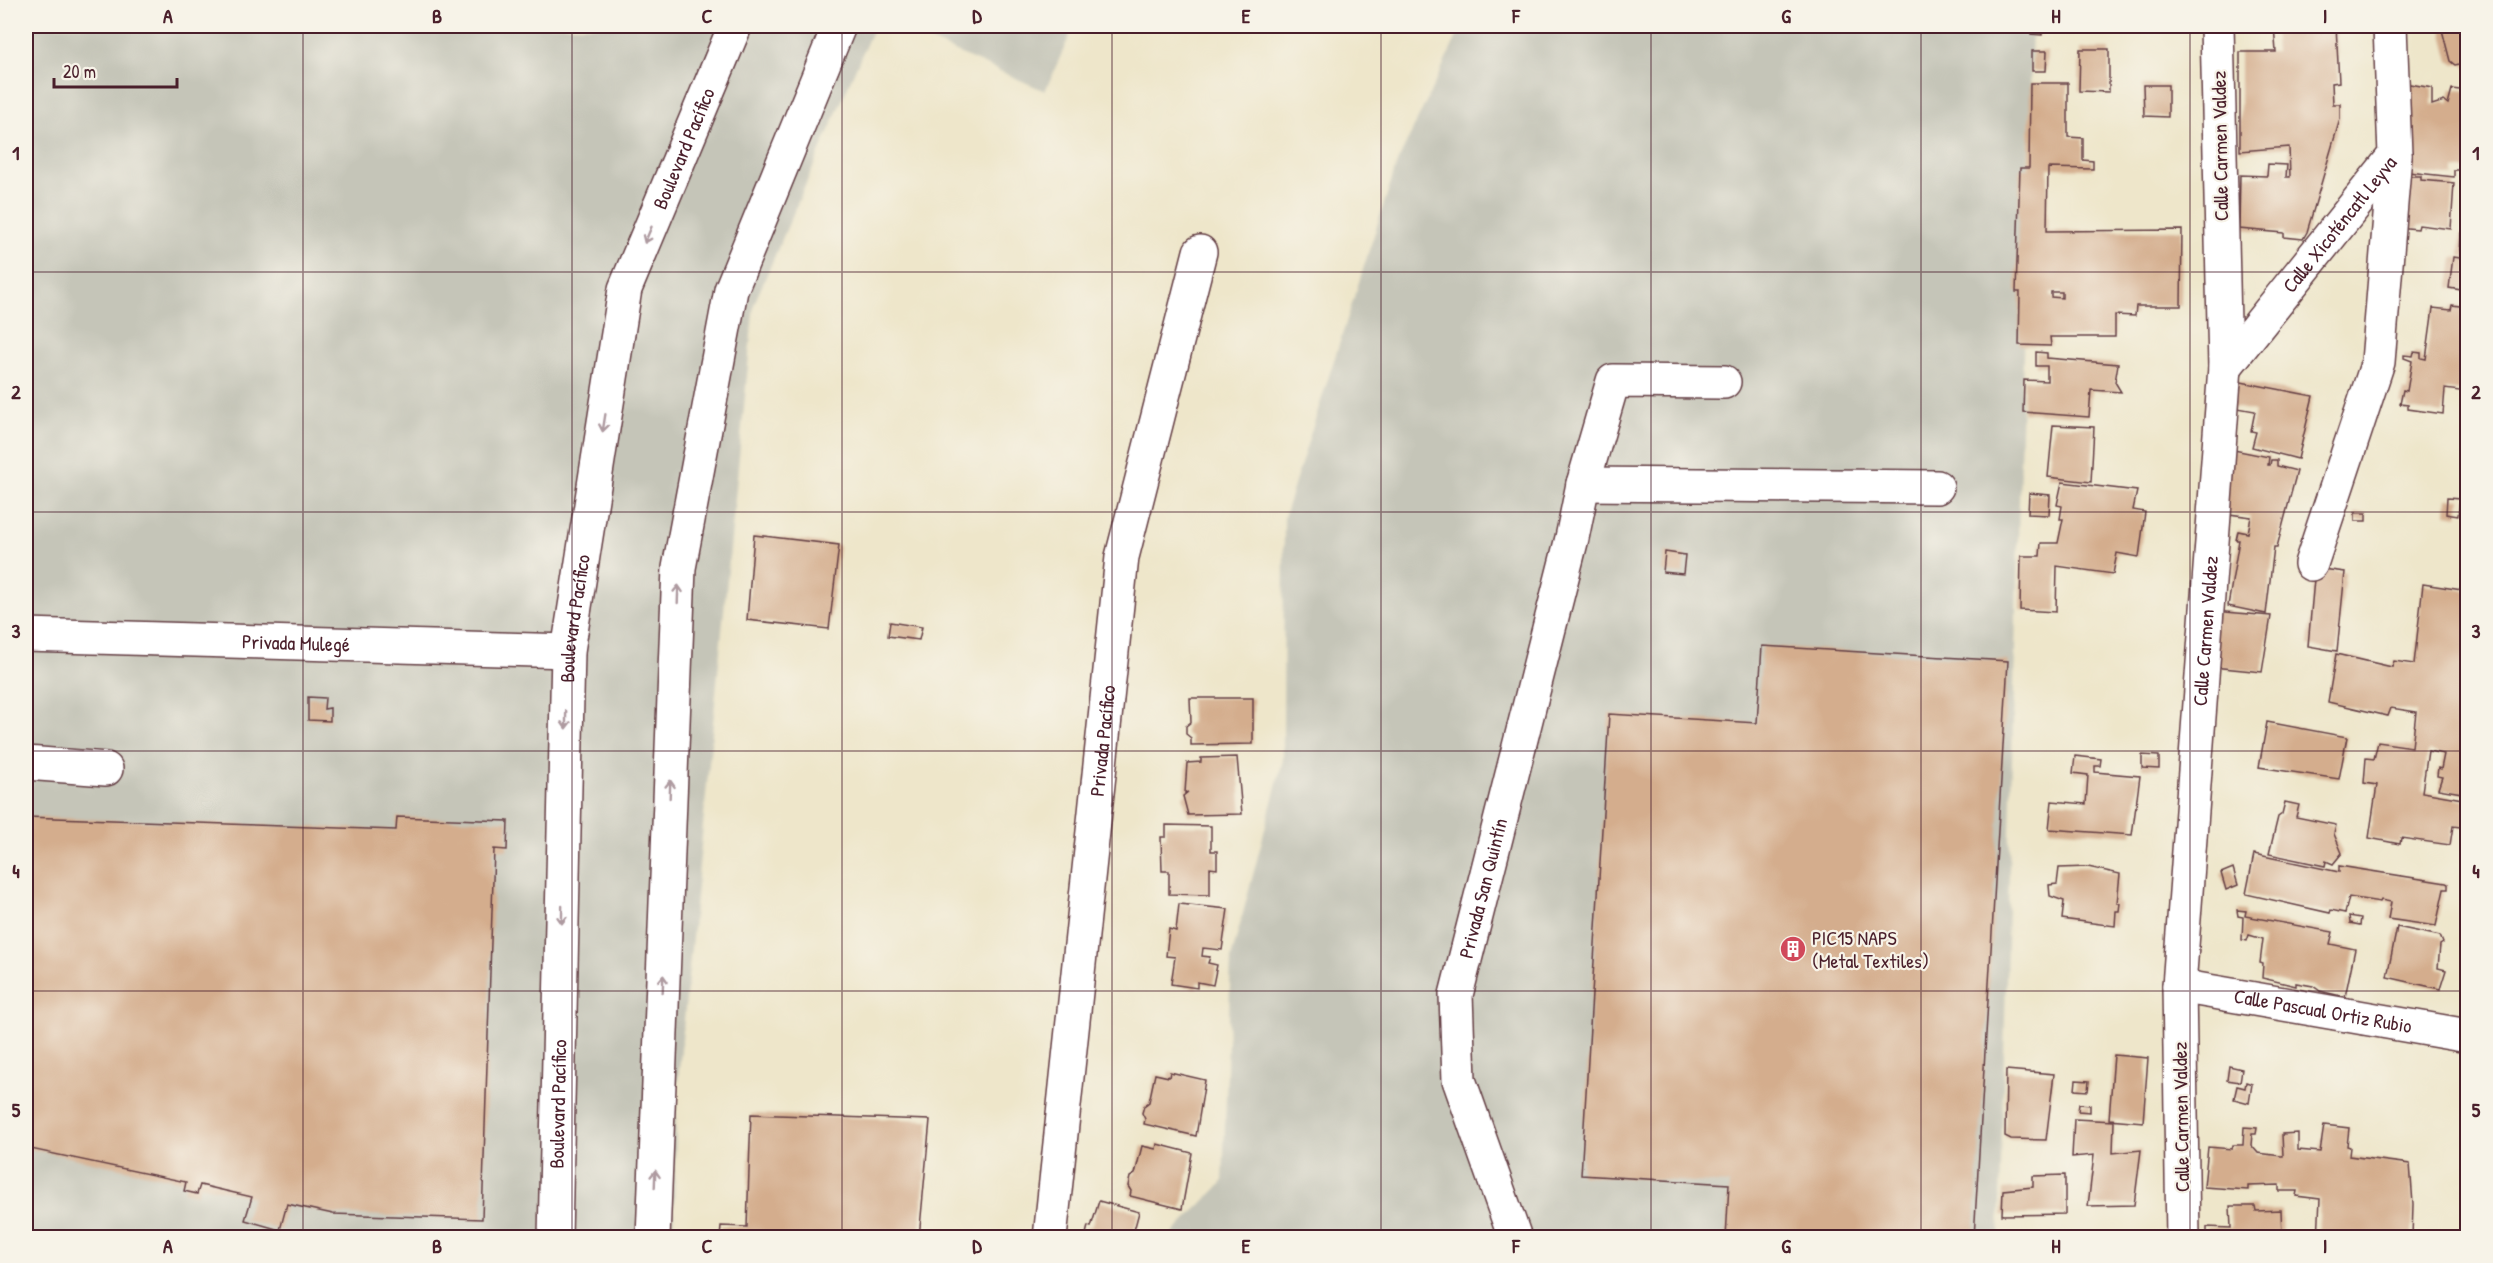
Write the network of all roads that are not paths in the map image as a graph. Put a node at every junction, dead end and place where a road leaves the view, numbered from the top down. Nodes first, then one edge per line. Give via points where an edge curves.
1 (735, 26) edge
2 (839, 26) edge
3 (2217, 26) edge
4 (2390, 26) edge
5 (2395, 155) junction
6 (1200, 252) dead end
7 (2224, 366) junction
8 (1724, 382) dead end
9 (1583, 484) junction
10 (1937, 487) dead end
11 (2311, 564) dead end
12 (26, 635) edge
13 (568, 651) junction
14 (26, 763) edge
15 (106, 769) dead end
16 (2179, 986) junction
17 (2468, 1036) edge
18 (555, 1238) edge
19 (653, 1238) edge
20 (1050, 1238) edge
21 (1515, 1238) edge
22 (2183, 1238) edge

1 -> 13 street, Boulevard Pacífico via 625,289
19 -> 2 street via 679,568 731,290
3 - 7 street, Calle Carmen Valdez
4 - 5 street, Calle Xicoténcatl Leyva
5 - 7 street, Calle Xicoténcatl Leyva
5 - 11 street via 2378,362
6 - 20 street, Privada Pacífico via 1122,557
7 - 16 street, Calle Carmen Valdez
8 - 9 street, Privada San Quintín via 1612,381
9 - 10 street
9 - 21 street, Privada San Quintín via 1456,995 1459,1080
12 - 13 street, Privada Mulegé
13 -> 18 street, Boulevard Pacífico
14 - 15 street
16 - 17 street, Calle Pascual Ortiz Rubio
16 - 22 street, Calle Carmen Valdez

